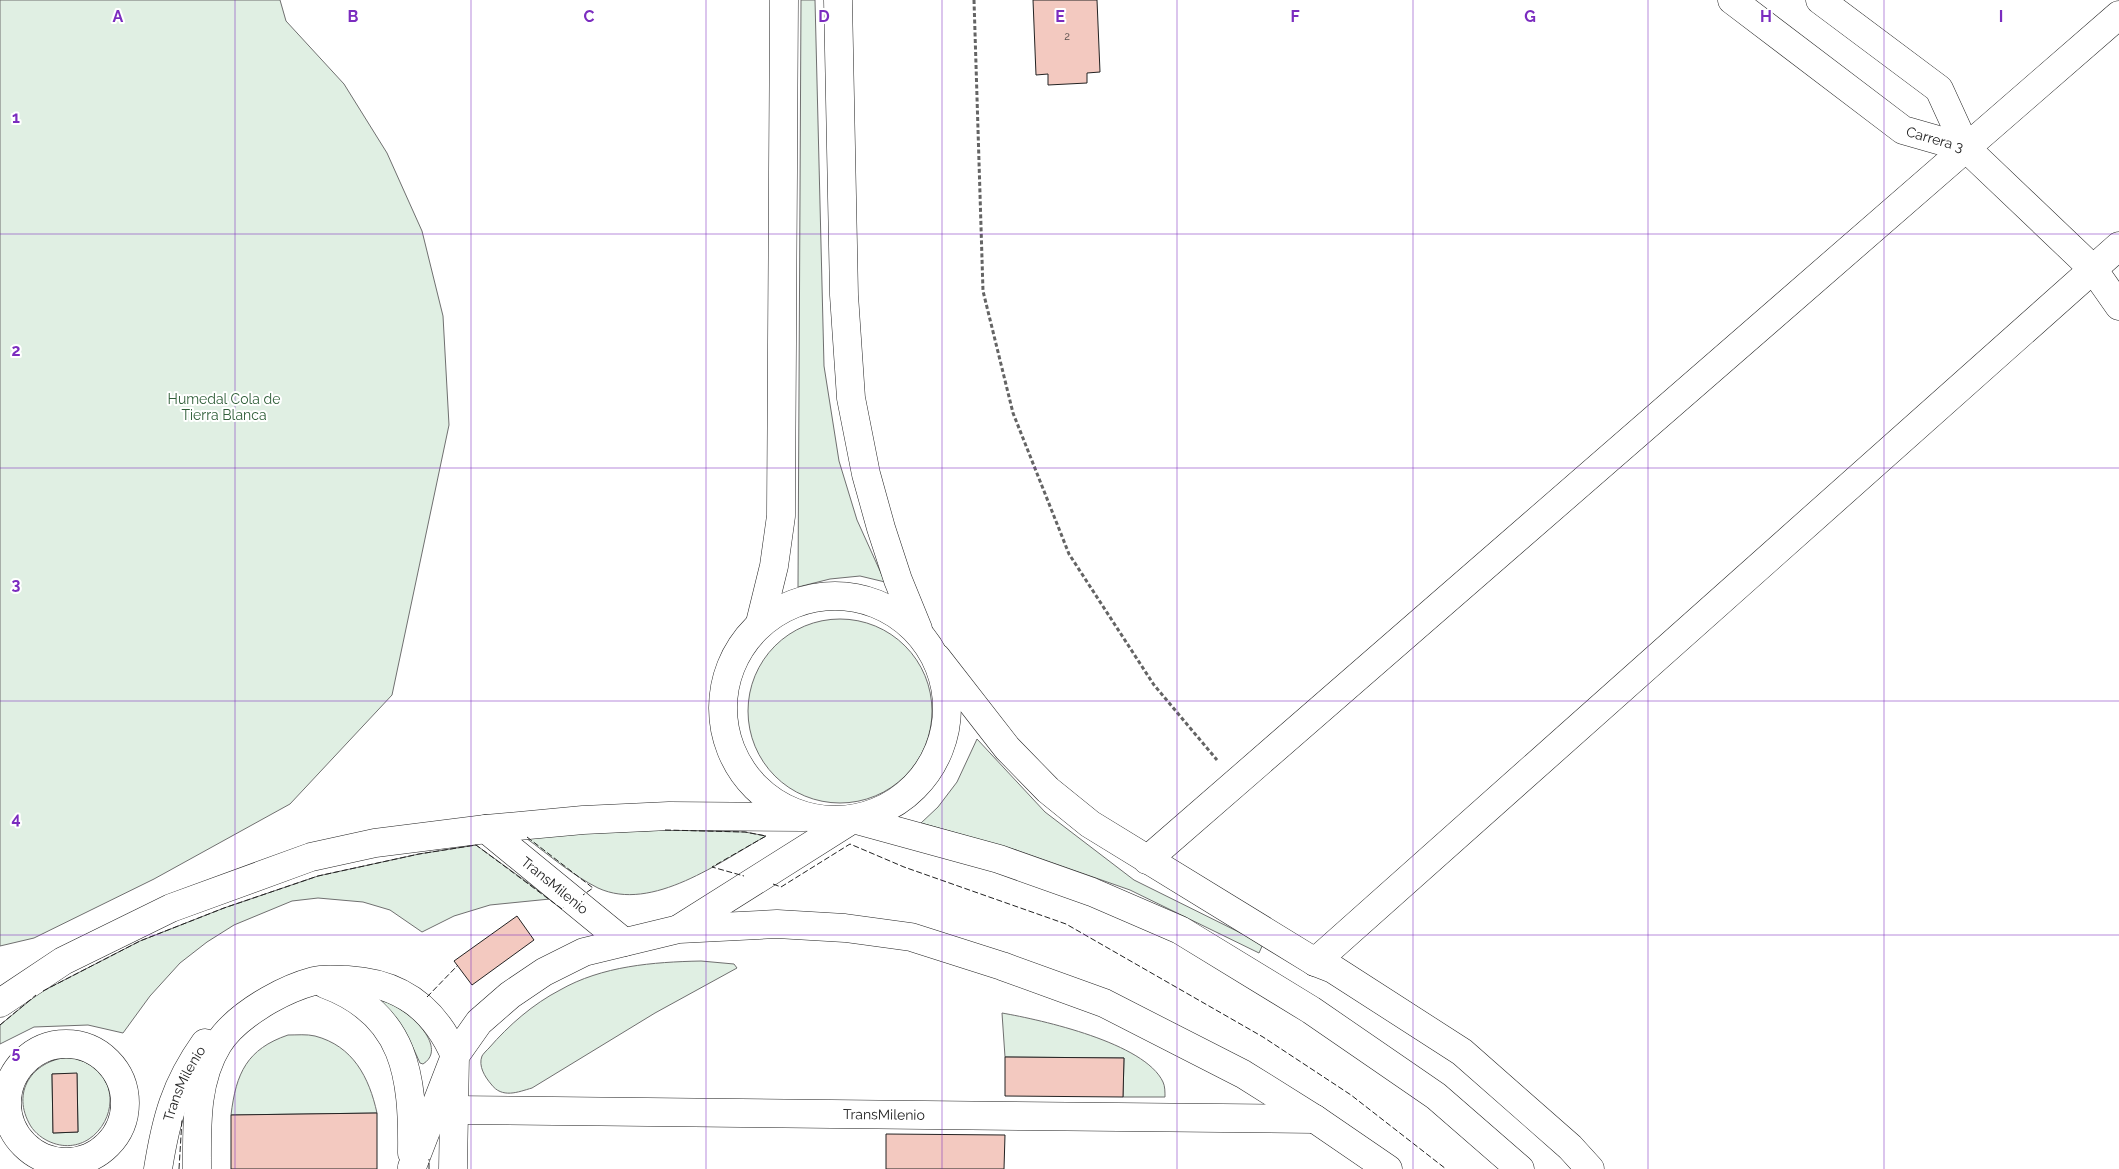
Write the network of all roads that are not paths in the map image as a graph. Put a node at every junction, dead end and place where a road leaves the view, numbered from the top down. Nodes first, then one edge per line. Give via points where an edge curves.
1 (784, 0) edge
2 (838, 0) edge
3 (1732, 0) edge
4 (1820, 0) edge
5 (2119, 15) edge
6 (1966, 148) junction
7 (2119, 246) edge
8 (2093, 269) junction
9 (2119, 306) edge
10 (760, 623) junction
11 (918, 630) junction
12 (937, 658) junction
13 (804, 817) junction
14 (853, 819) junction
15 (486, 829) junction
16 (1147, 860) junction
17 (679, 929) junction
18 (624, 942) junction
19 (1315, 962) junction
20 (316, 980) junction
21 (0, 1003) edge
22 (47, 1046) junction
23 (455, 1056) junction
24 (0, 1062) edge
25 (453, 1110) junction
26 (1315, 1120) junction
27 (412, 1168) edge
28 (158, 1169) edge
29 (197, 1169) edge
30 (453, 1169) edge
31 (1388, 1169) edge
32 (1520, 1169) edge
33 (1590, 1169) edge

1 - 10 street via 781,516 774,566
2 - 11 street via 844,296 851,398 881,528
3 - 6 street, Carrera 3 via 1904,130
4 - 6 street, Carrera 3 via 1939,89
5 - 6 street
6 - 8 street
6 - 16 street
7 - 8 street
8 - 9 street
8 - 19 street
10 - 11 street via 790,605 823,595 858,597 890,609
10 - 13 street via 746,638 724,687 723,720 731,752 749,781 774,803
11 - 12 street
12 - 14 street via 947,691 947,726 936,759 915,787 887,808
12 - 16 street via 1007,748 1048,790 1090,824
13 - 14 street
13 - 15 street via 669,816
14 - 17 street, TransMilenio
14 - 32 street via 999,859 1092,892 1180,930 1311,1010 1436,1096
15 - 18 street, TransMilenio
15 - 21 street via 375,843 311,858 254,877 171,908 71,957
16 - 19 street
17 - 18 street, TransMilenio
17 - 26 street, TransMilenio via 776,924 844,928 910,937 1104,1003 1243,1074
18 - 23 street, TransMilenio via 584,952 544,972 479,1022
19 - 33 street via 1333,969 1462,1052 1570,1147
20 - 23 street, TransMilenio via 358,981 400,993 421,1005 436,1021
20 - 27 street, TransMilenio via 347,992 374,1012 396,1042 408,1076
20 - 28 street, TransMilenio via 266,987 244,996 213,1030 179,1085 164,1132
20 - 29 street, TransMilenio via 283,992 254,1009 218,1044 204,1076 198,1116
22 - 22 street via 65,1043 83,1046 100,1054 113,1067 121,1082 125,1098 124,1115 118,1131 92,1157 72,1162 52,1161 33,1153 18,1140 9,1123 6,1105 9,1086 17,1069
22 - 24 street
23 - 25 street, TransMilenio
23 - 27 street, TransMilenio
25 - 26 street, TransMilenio
25 - 30 street, TransMilenio
26 - 31 street, TransMilenio

